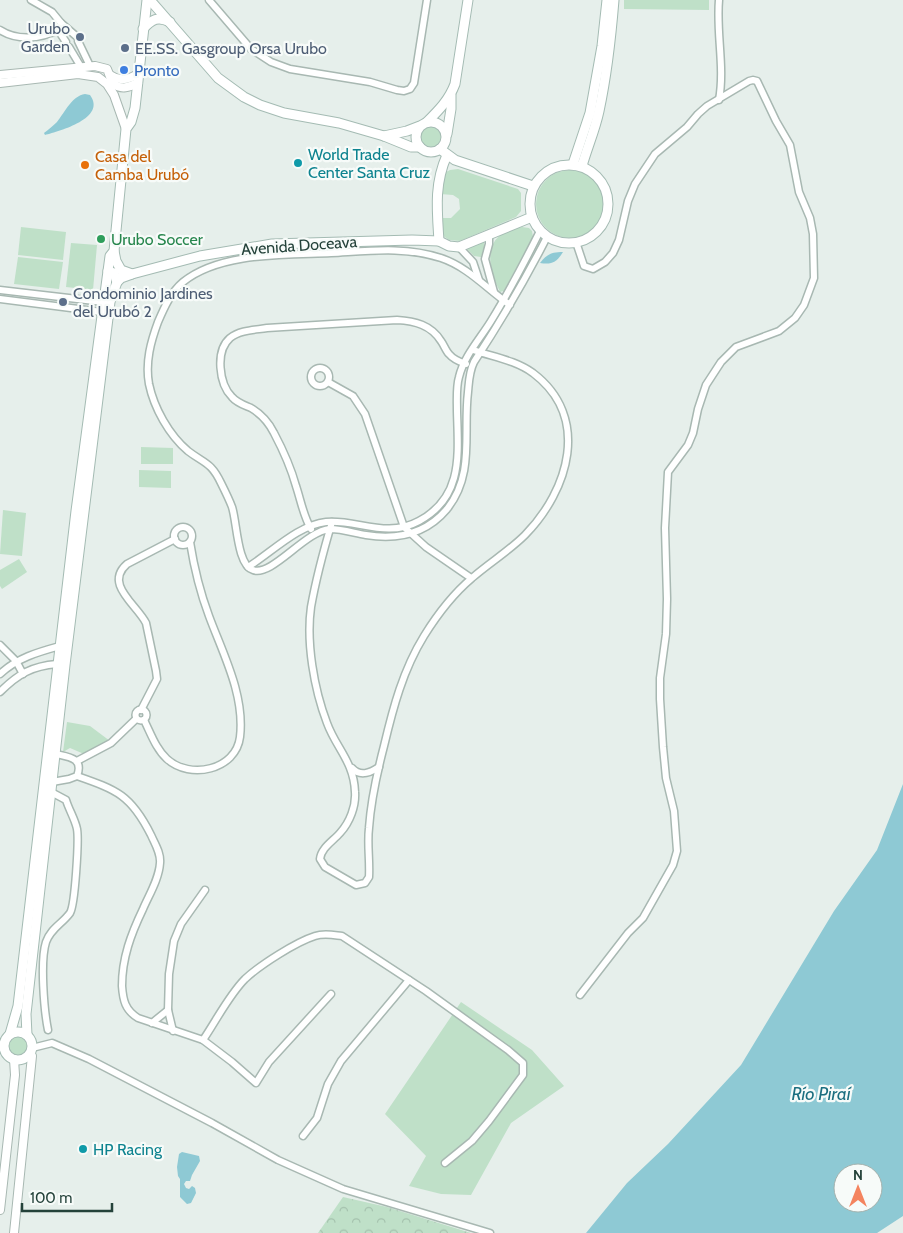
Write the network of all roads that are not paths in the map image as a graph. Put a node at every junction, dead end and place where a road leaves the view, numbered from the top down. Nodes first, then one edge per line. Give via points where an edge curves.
1 (31, 0) edge
2 (148, 0) edge
3 (427, 0) edge
4 (468, 0) edge
5 (607, 0) edge
6 (614, 0) edge
7 (719, 0) edge
8 (212, 1) edge
9 (172, 23) junction
10 (61, 24) junction
11 (143, 29) junction
12 (0, 30) edge
13 (58, 30) junction
14 (8, 35) junction
15 (0, 38) edge
16 (90, 66) junction
17 (81, 67) junction
18 (0, 75) edge
19 (139, 78) junction
20 (0, 83) edge
21 (451, 95) junction
22 (719, 100) junction
23 (424, 124) junction
24 (126, 129) junction
25 (446, 134) junction
26 (384, 136) junction
27 (420, 147) junction
28 (444, 152) junction
29 (578, 165) junction
30 (533, 186) junction
31 (532, 217) junction
32 (489, 234) junction
33 (544, 234) junction
34 (438, 241) junction
35 (576, 242) junction
36 (459, 247) junction
37 (114, 251) junction
38 (485, 259) junction
39 (473, 262) junction
40 (108, 271) junction
41 (132, 274) junction
42 (479, 280) junction
43 (117, 282) junction
44 (0, 290) edge
45 (494, 292) junction
46 (0, 299) edge
47 (503, 300) junction
48 (103, 302) junction
49 (510, 305) junction
50 (102, 312) junction
51 (473, 350) junction
52 (480, 352) junction
53 (464, 364) junction
54 (472, 367) junction
55 (328, 382) dead end
56 (332, 522) junction
57 (309, 527) junction
58 (404, 527) junction
59 (330, 529) junction
60 (313, 534) junction
61 (411, 534) junction
62 (175, 539) junction
63 (190, 542) junction
64 (248, 567) junction
65 (471, 578) junction
66 (0, 645) edge
67 (60, 646) junction
68 (16, 661) junction
69 (61, 665) junction
70 (0, 674) edge
71 (22, 674) junction
72 (0, 692) edge
73 (141, 710) junction
74 (136, 719) junction
75 (144, 720) junction
76 (56, 754) junction
77 (77, 761) junction
78 (351, 767) junction
79 (379, 767) junction
80 (77, 776) junction
81 (52, 782) junction
82 (51, 792) junction
83 (205, 890) dead end
84 (409, 980) junction
85 (331, 994) dead end
86 (580, 995) dead end
87 (168, 1010) junction
88 (152, 1023) junction
89 (48, 1030) dead end
90 (173, 1031) junction
91 (27, 1035) junction
92 (5, 1038) edge
93 (202, 1040) junction
94 (31, 1050) junction
95 (14, 1059) junction
96 (12, 1098) junction
97 (28, 1100) junction
98 (303, 1136) dead end
99 (6, 1156) junction
100 (22, 1158) junction
101 (445, 1163) dead end
102 (0, 1210) edge
103 (14, 1233) edge
104 (490, 1233) edge

1 - 10 street via 52,12
2 - 9 main road
2 - 11 main road
3 - 8 street via 414,83 404,91 290,69 271,62 251,49 229,26
4 - 21 main road
5 - 29 main road via 602,46
6 - 29 main road via 606,77 598,113
7 - 22 street via 722,82
9 - 11 main road via 157,18
9 - 26 main road via 218,78 260,105
10 - 13 street
10 - 16 street via 77,39
11 - 19 main road
12 - 14 street
13 - 14 street via 49,35 23,38
13 - 17 street
14 - 15 street
16 - 17 street
16 - 19 street via 105,68 118,80
17 - 18 street
19 - 24 main road via 131,122
20 - 24 street via 78,74 98,77 108,84 114,95
21 - 23 main road
21 - 25 main road
22 - 35 street via 698,114 655,154 635,184 614,253 605,262 593,269 584,266
22 - 86 street via 749,81 757,81 790,145 799,192 813,234 814,278 804,305 795,318 779,331 736,347 721,362 706,385 688,445 666,478 667,608 660,700 662,747 674,811 676,851 673,865 643,918
23 - 25 main road via 438,122
23 - 26 main road
23 - 27 main road via 416,136
24 - 37 main road
25 - 28 main road
26 - 27 main road via 411,147
27 - 28 main road via 429,152
28 - 30 main road via 455,160
28 - 34 main road via 438,193
29 - 30 main road via 554,167
29 - 35 main road via 600,180 609,201 604,223 597,232
30 - 31 main road via 529,206
31 - 32 main road
31 - 33 main road
32 - 36 main road
32 - 38 street
33 - 35 main road via 566,243
33 - 47 street
33 - 49 street
34 - 36 main road, Avenida Doceava
34 - 41 main road, Avenida Doceava via 272,244 200,256
36 - 39 street
37 - 40 main road
37 - 41 main road via 121,270
38 - 39 street
38 - 45 street
39 - 42 street
40 - 43 main road via 114,273
40 - 48 main road
41 - 43 main road, Avenida Doceava
42 - 45 street
42 - 64 street via 454,263 411,251 271,256 239,260 198,272 170,297 152,337 149,384 160,415 177,439 187,450 209,464 222,483 232,507 241,554
43 - 69 main road via 110,302
44 - 48 street
45 - 47 street
46 - 50 street
47 - 49 street
47 - 51 street
48 - 50 main road
49 - 52 street
50 - 67 main road
51 - 52 street
51 - 53 street
52 - 54 street
52 - 65 street via 518,365 543,382 564,414 569,444 560,483 548,506 517,542
53 - 54 street
53 - 57 street via 449,355 432,331 411,321 267,328 250,330 230,338 224,345 221,366 225,388 232,398 255,411 268,424 288,462
53 - 58 street via 458,382 455,480 447,496 432,512
54 - 61 street via 467,400 466,465 460,487 439,518
55 - 58 street via 353,396 365,414
56 - 57 street
56 - 58 street via 372,528
56 - 59 street
57 - 60 street
57 - 64 street
58 - 61 street
59 - 60 street
59 - 61 street via 376,536
59 - 78 street via 311,608 312,658 322,712
60 - 64 street via 265,570 254,571
61 - 65 street
62 - 63 street via 182,544
62 - 63 street via 176,531 184,527 191,531
62 - 73 street via 127,564 118,574 120,588 146,623 156,670 157,679
63 - 75 street via 208,614 238,696 238,745 229,759 214,768 186,768 169,761 161,753
65 - 79 street via 440,611 406,669
66 - 68 street
67 - 68 street
67 - 69 main road
68 - 70 street
68 - 71 street
69 - 71 street via 40,666
69 - 76 main road
69 - 92 main road via 18,1006
71 - 72 street
73 - 74 street via 136,713
73 - 75 street via 146,714
74 - 75 street
74 - 77 street via 111,743
76 - 77 street
76 - 81 main road
77 - 80 street
78 - 79 street via 362,774
78 - 79 street via 354,807 348,823 321,853 320,859 325,867 356,885 365,883 369,877 368,829
80 - 81 street
80 - 88 street via 100,784 130,802 149,830 160,856 159,874 130,938 123,969 125,1005 130,1013
81 - 82 main road
82 - 89 street via 66,800 76,829 78,851 71,911 52,929 46,943 45,1016
82 - 91 main road via 26,1014
83 - 87 street via 181,924 174,941
84 - 93 street via 342,936 315,936 278,956 245,980
84 - 98 street via 341,1061 328,1084 316,1118
84 - 101 street via 508,1050 524,1066 523,1075 489,1121 472,1141
85 - 93 street via 269,1062 256,1083
87 - 88 street
87 - 90 street
88 - 90 street
90 - 93 street
91 - 92 main road via 19,1032
91 - 94 main road
92 - 95 main road via 4,1050
94 - 95 main road via 23,1059
94 - 97 street
94 - 104 street via 52,1043 89,1059 278,1160 343,1189
95 - 96 street
96 - 97 street
96 - 99 street
97 - 100 street
99 - 100 street
99 - 102 street
100 - 103 street

